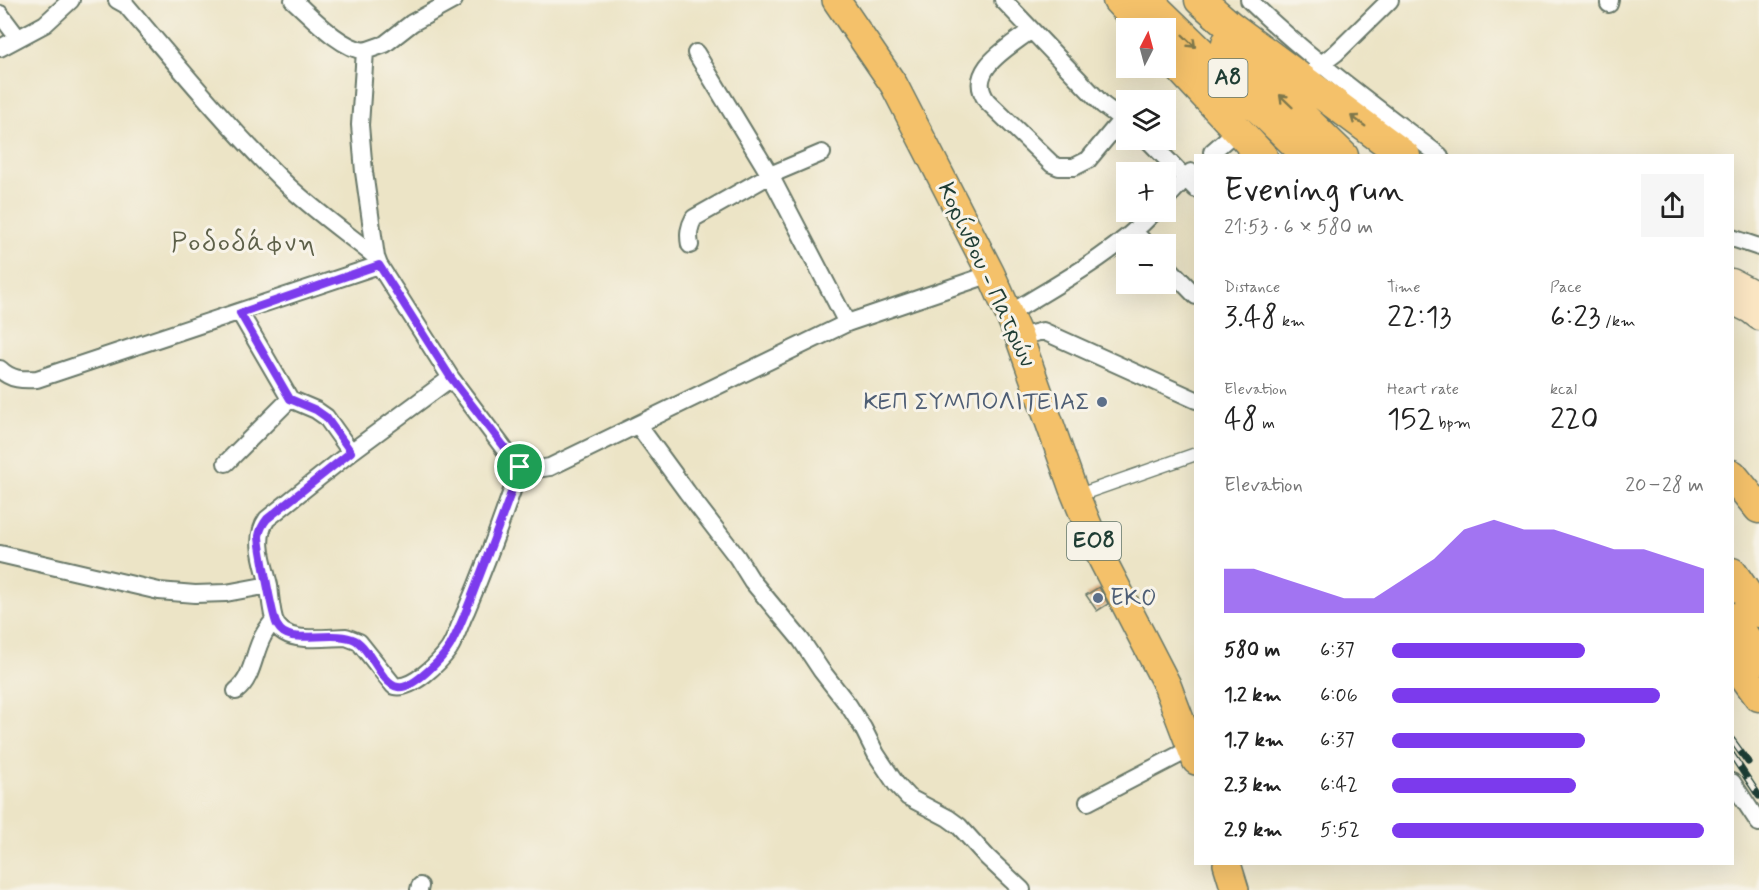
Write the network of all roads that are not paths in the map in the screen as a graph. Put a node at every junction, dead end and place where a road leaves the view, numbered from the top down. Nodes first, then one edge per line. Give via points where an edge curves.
1 (71, 0) edge
2 (293, 0) edge
3 (454, 0) edge
4 (836, 0) edge
5 (1003, 0) edge
6 (1118, 0) edge
7 (1147, 0) edge
8 (1183, 0) edge
9 (1200, 0) edge
10 (1249, 0) edge
11 (1390, 0) edge
12 (123, 2) edge
13 (431, 6) edge
14 (1372, 8) edge
15 (0, 14) edge
16 (1135, 18) edge
17 (1031, 30) junction
18 (18, 38) junction
19 (0, 48) edge
20 (365, 51) junction
21 (696, 53) dead end
22 (1323, 63) junction
23 (1176, 64) edge
24 (1306, 76) dead end
25 (1116, 114) edge
26 (1116, 129) edge
27 (1227, 139) dead end
28 (1160, 150) edge
29 (1212, 152) dead end
30 (822, 153) dead end
31 (1260, 154) edge
32 (1306, 154) edge
33 (1341, 154) edge
34 (1402, 154) edge
35 (1437, 154) edge
36 (770, 175) junction
37 (1191, 179) edge
38 (1176, 191) edge
39 (1144, 222) edge
40 (1134, 232) joint
41 (1734, 239) edge
42 (690, 245) dead end
43 (1759, 247) edge
44 (377, 261) junction
45 (992, 274) junction
46 (1176, 275) edge
47 (1734, 282) edge
48 (1194, 294) edge
49 (1759, 296) edge
50 (1734, 303) edge
51 (240, 313) junction
52 (1759, 318) edge
53 (847, 323) junction
54 (1014, 325) junction
55 (0, 369) edge
56 (451, 378) junction
57 (290, 399) junction
58 (1194, 399) edge
59 (638, 425) junction
60 (351, 452) junction
61 (1194, 455) edge
62 (226, 463) dead end
63 (520, 467) junction
64 (1734, 477) edge
65 (1076, 496) junction
66 (1759, 508) edge
67 (0, 555) edge
68 (1734, 576) edge
69 (269, 585) junction
70 (1759, 612) edge
71 (274, 620) junction
72 (1734, 621) edge
73 (1759, 659) edge
74 (1734, 663) edge
75 (236, 691) dead end
76 (1759, 696) edge
77 (1194, 754) edge
78 (1734, 785) edge
79 (1088, 802) dead end
80 (1759, 823) edge
81 (1227, 865) edge
82 (1022, 890) edge
83 (1235, 890) edge

1 - 18 street via 45,24
2 - 20 street via 340,41 354,50
3 - 13 street
4 - 45 main road, Κορίνθου - Πατρών / ΕΟ8 via 894,86
5 - 17 street
6 - 16 highway
7 -> 32 highway, Α8
33 -> 8 highway, Α8
34 -> 9 highway
10 - 22 street
11 - 14 street
12 - 44 street via 249,146
13 - 20 street via 385,44
14 - 22 street via 1336,53
15 - 18 street
17 - 25 street
17 - 26 street via 985,68 980,83 987,101 1045,159 1059,167 1074,167 1088,160
18 - 19 street
20 - 44 street via 360,124
21 - 36 street
22 - 24 street
22 - 35 street
23 - 31 highway
27 - 29 street
28 - 37 street
30 - 36 street
36 - 42 street via 694,218 688,236
36 - 53 street
37 - 38 street
39 - 40 street
40 - 54 street
41 - 43 street
44 - 51 street
44 - 56 street
45 - 53 street
45 - 54 main road, Κορίνθου - Πατρών / ΕΟ8
46 - 48 street
47 - 49 main road
50 - 52 main road
51 - 55 street via 37,379 23,380
51 - 57 street
53 - 59 street
54 - 58 street via 1043,331
54 - 65 main road, Κορίνθου - Πατρών / ΕΟ8
56 - 60 street
56 - 63 street
57 - 60 street via 326,417
57 - 62 street
59 - 63 street via 550,467
59 - 82 street via 849,706 896,784 908,797 959,826
60 - 69 street via 262,525 260,550
61 - 65 street
63 - 71 street via 449,648 408,686 394,686 387,680 359,642 292,636 284,633
64 - 66 highway
65 - 77 main road, Κορίνθου - Πατρών / ΕΟ8 via 1106,568 1167,685
67 - 69 street via 159,591 226,593
68 - 70 highway
69 - 71 street
71 - 75 street via 262,636 242,687
72 - 73 highway
74 - 76 highway
77 - 79 street
78 - 80 street
81 - 83 main road

